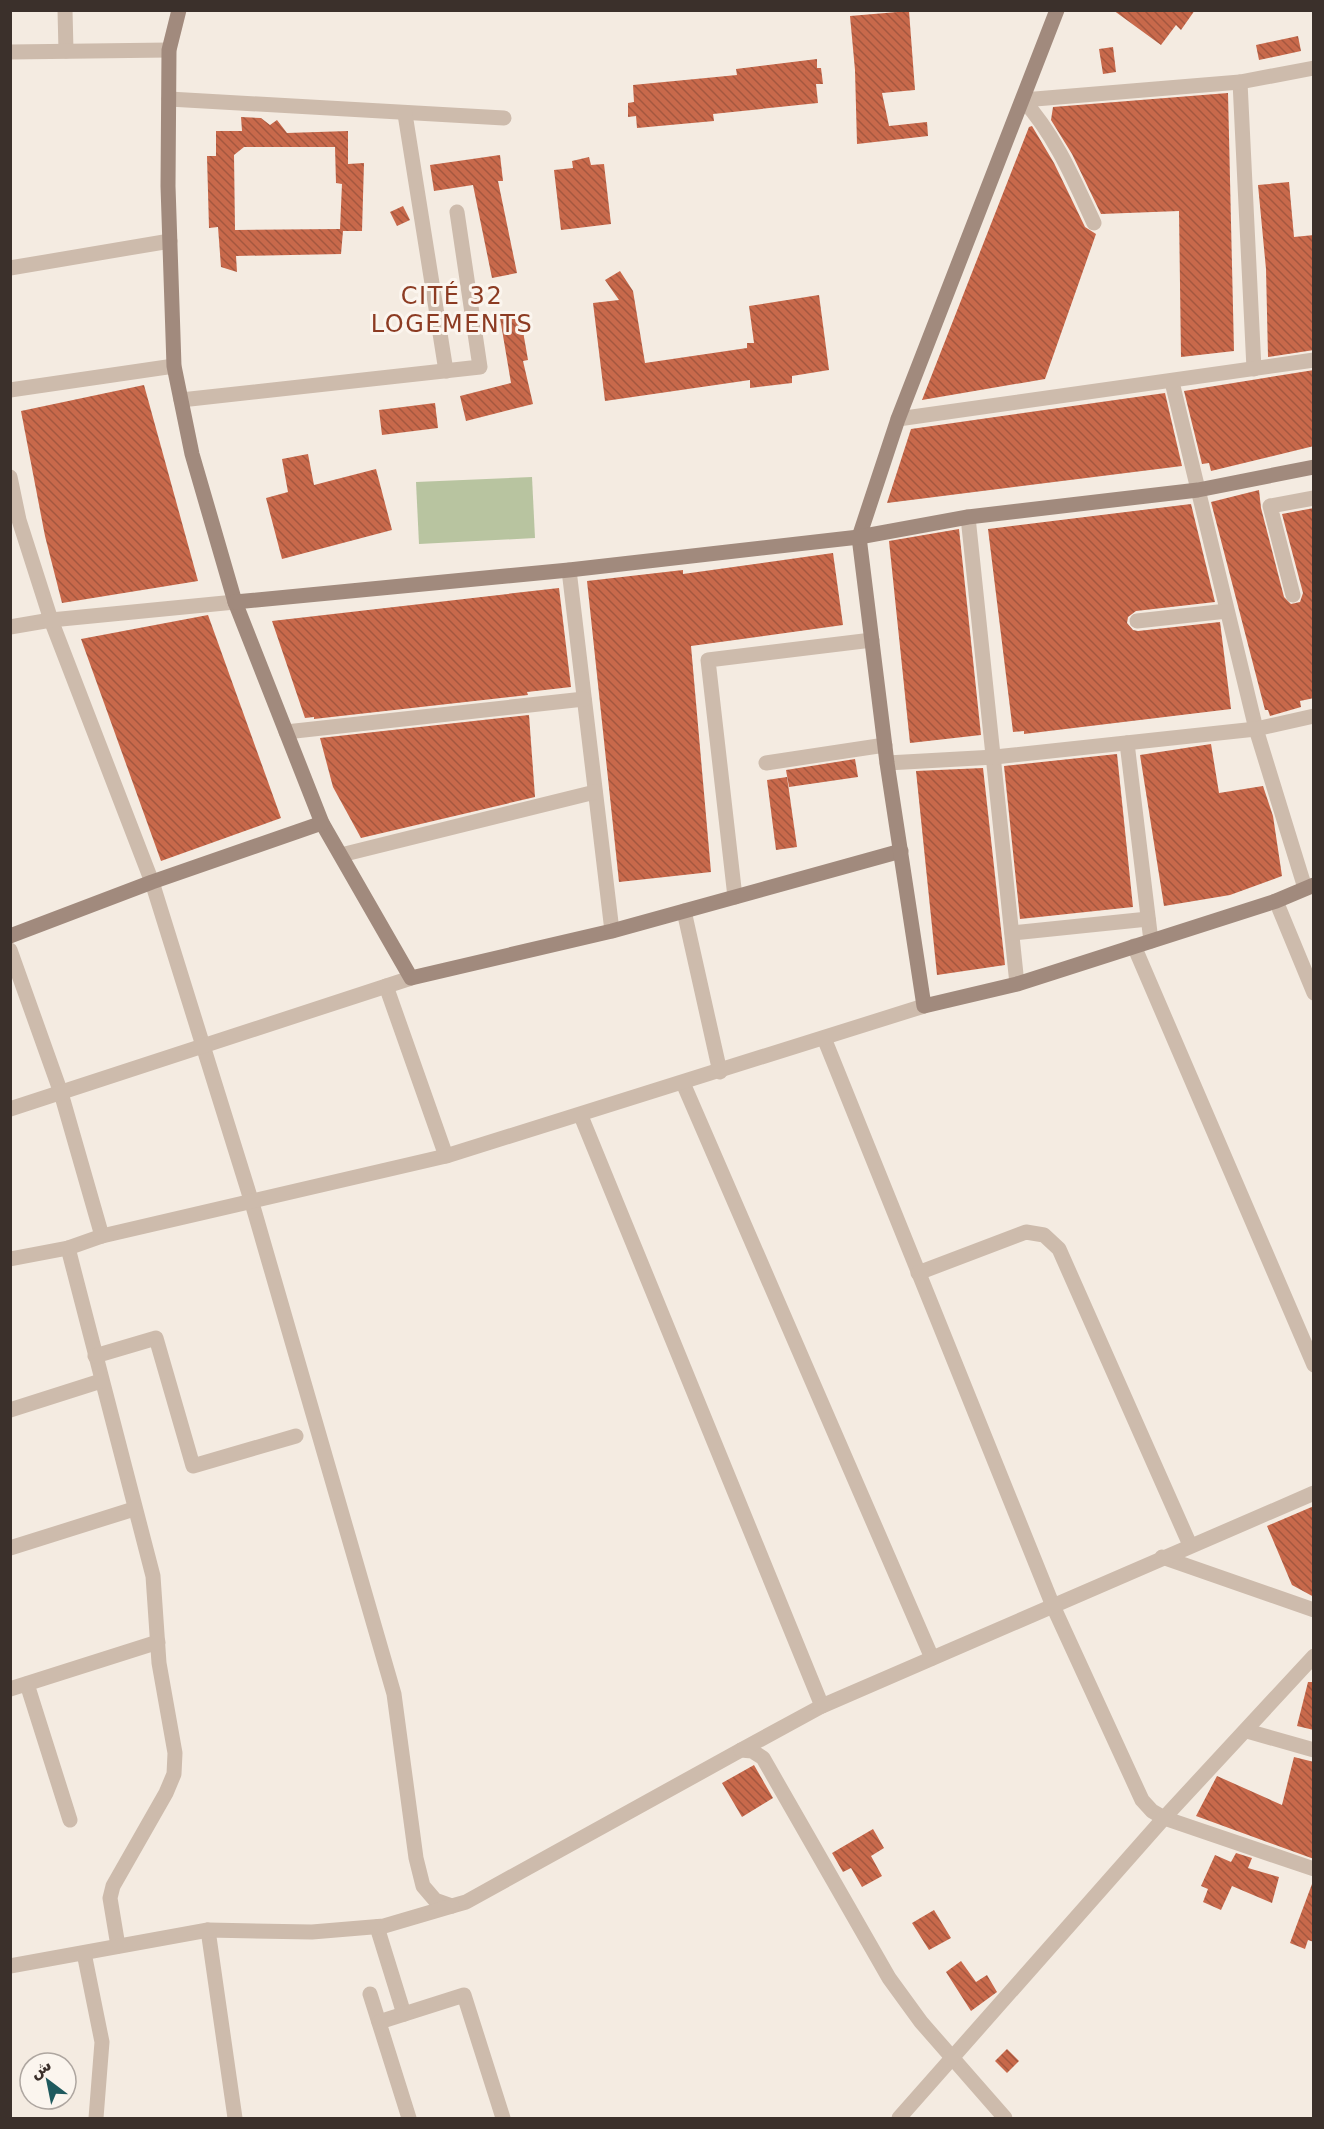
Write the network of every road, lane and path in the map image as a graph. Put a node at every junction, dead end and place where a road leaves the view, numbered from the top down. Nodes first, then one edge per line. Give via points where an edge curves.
1 (65, 10) edge
2 (179, 10) edge
3 (1057, 10) edge
4 (169, 50) junction
5 (66, 51) junction
6 (10, 52) edge
7 (1314, 68) edge
8 (1240, 82) junction
9 (169, 99) junction
10 (1023, 100) junction
11 (405, 114) junction
12 (504, 118) dead end
13 (457, 212) dead end
14 (1094, 223) dead end
15 (170, 241) junction
16 (10, 268) edge
17 (1314, 360) edge
18 (174, 366) junction
19 (1254, 369) junction
20 (446, 371) junction
21 (1172, 382) junction
22 (10, 390) edge
23 (181, 400) junction
24 (898, 418) junction
25 (1314, 467) edge
26 (10, 477) edge
27 (1198, 490) junction
28 (1314, 498) edge
29 (968, 517) junction
30 (859, 537) junction
31 (569, 570) junction
32 (1293, 595) dead end
33 (235, 602) junction
34 (1227, 611) junction
35 (51, 620) junction
36 (1137, 621) dead end
37 (10, 627) edge
38 (872, 640) junction
39 (584, 699) junction
40 (1314, 716) edge
41 (1256, 729) junction
42 (286, 732) junction
43 (1127, 743) junction
44 (885, 745) junction
45 (995, 757) junction
46 (887, 763) junction
47 (766, 764) dead end
48 (595, 792) junction
49 (322, 823) junction
50 (901, 851) junction
51 (340, 855) junction
52 (152, 882) junction
53 (1309, 887) edge
54 (735, 897) junction
55 (1276, 901) junction
56 (684, 911) junction
57 (1148, 919) junction
58 (612, 931) junction
59 (1012, 933) junction
60 (10, 936) edge
61 (1151, 941) junction
62 (1134, 946) junction
63 (10, 950) edge
64 (411, 978) junction
65 (1017, 984) junction
66 (386, 986) junction
67 (1314, 993) edge
68 (924, 1006) junction
69 (824, 1038) junction
70 (204, 1046) junction
71 (720, 1072) junction
72 (682, 1083) junction
73 (61, 1093) junction
74 (10, 1109) edge
75 (581, 1116) junction
76 (446, 1156) junction
77 (252, 1203) junction
78 (102, 1236) junction
79 (68, 1248) junction
80 (10, 1259) edge
81 (918, 1273) junction
82 (95, 1356) junction
83 (1314, 1365) edge
84 (101, 1380) junction
85 (10, 1410) edge
86 (296, 1436) dead end
87 (1314, 1493) edge
88 (134, 1509) junction
89 (1190, 1545) junction
90 (10, 1548) edge
91 (1162, 1557) junction
92 (1053, 1606) junction
93 (1314, 1610) edge
94 (158, 1642) junction
95 (1314, 1656) edge
96 (932, 1658) junction
97 (27, 1684) junction
98 (10, 1689) edge
99 (822, 1706) junction
100 (1246, 1731) junction
101 (741, 1750) junction
102 (1314, 1750) edge
103 (1164, 1818) junction
104 (70, 1820) dead end
105 (1314, 1869) edge
106 (452, 1906) junction
107 (377, 1927) junction
108 (208, 1930) junction
109 (118, 1946) junction
110 (84, 1953) junction
111 (10, 1966) edge
112 (370, 1994) dead end
113 (404, 2014) junction
114 (379, 2022) junction
115 (955, 2058) junction
116 (96, 2118) edge
117 (235, 2118) edge
118 (409, 2118) edge
119 (503, 2118) edge
120 (899, 2118) edge
121 (1005, 2118) edge

1 - 5 street
2 - 4 street
3 - 10 street
4 - 5 street
4 - 9 street
5 - 6 street
7 - 8 street
8 - 10 street
8 - 19 street
9 - 11 street
9 - 15 street
10 - 14 street via 1040,118
10 - 24 street
11 - 12 street
11 - 20 street
13 - 20 street via 480,367
15 - 16 street
15 - 18 street
17 - 19 street
18 - 22 street
18 - 23 street
19 - 21 street
20 - 23 street
21 - 24 street
21 - 27 street
23 - 33 street via 192,454
24 - 30 street
25 - 27 street
26 - 35 street via 19,520
27 - 29 street
27 - 34 street
28 - 32 street via 1269,506
29 - 30 street
29 - 45 street
30 - 31 street
30 - 38 street
31 - 33 street
31 - 39 street
33 - 35 street
33 - 42 street
34 - 36 street
34 - 41 street
35 - 37 street
35 - 52 street
38 - 44 street
38 - 54 street via 708,660
39 - 42 street
39 - 48 street
40 - 41 street
41 - 43 street
41 - 53 street
42 - 49 street
43 - 45 street
43 - 57 street
44 - 46 street
44 - 47 street
45 - 46 street
45 - 59 street
46 - 50 street
48 - 51 street
48 - 58 street
49 - 51 street
49 - 52 street
50 - 54 street
50 - 68 street
51 - 64 street
52 - 60 street
52 - 70 street
53 - 55 street
54 - 56 street
55 - 61 street
55 - 67 street
56 - 58 street
56 - 71 street
57 - 59 street
57 - 61 street
58 - 64 street
59 - 65 street
61 - 62 street
62 - 65 street
62 - 83 street
63 - 73 street
64 - 66 street
65 - 68 street
66 - 70 street
66 - 76 street
68 - 69 street
69 - 71 street
69 - 81 street
70 - 73 street
70 - 77 street
71 - 72 street
72 - 75 street
72 - 96 street
73 - 74 street
73 - 78 street
75 - 76 street
75 - 99 street
76 - 77 street
77 - 78 street
77 - 106 street via 394,1694 423,1886 435,1900
78 - 79 street
79 - 80 street
79 - 82 street
81 - 89 street via 1026,1232 1044,1235 1059,1249
81 - 92 street
82 - 84 street
82 - 86 street via 156,1338 193,1466
84 - 85 street
84 - 88 street
87 - 89 street
88 - 90 street
88 - 94 street via 153,1576
89 - 91 street
91 - 92 street
91 - 93 street
92 - 96 street
92 - 103 street via 1142,1800
94 - 97 street
94 - 109 street via 175,1753 174,1774 113,1886 110,1898
95 - 100 street
96 - 99 street
97 - 98 street
97 - 104 street
99 - 101 street
100 - 102 street
100 - 103 street
101 - 106 street via 466,1902
101 - 115 street via 763,1758 889,1978 921,2022
103 - 105 street
103 - 115 street
106 - 107 street
107 - 108 street via 312,1932
107 - 113 street
108 - 109 street
108 - 117 street
109 - 110 street
110 - 111 street
110 - 116 street via 102,2042
112 - 114 street
113 - 114 street
113 - 119 street via 464,1995
114 - 118 street
115 - 120 street
115 - 121 street

